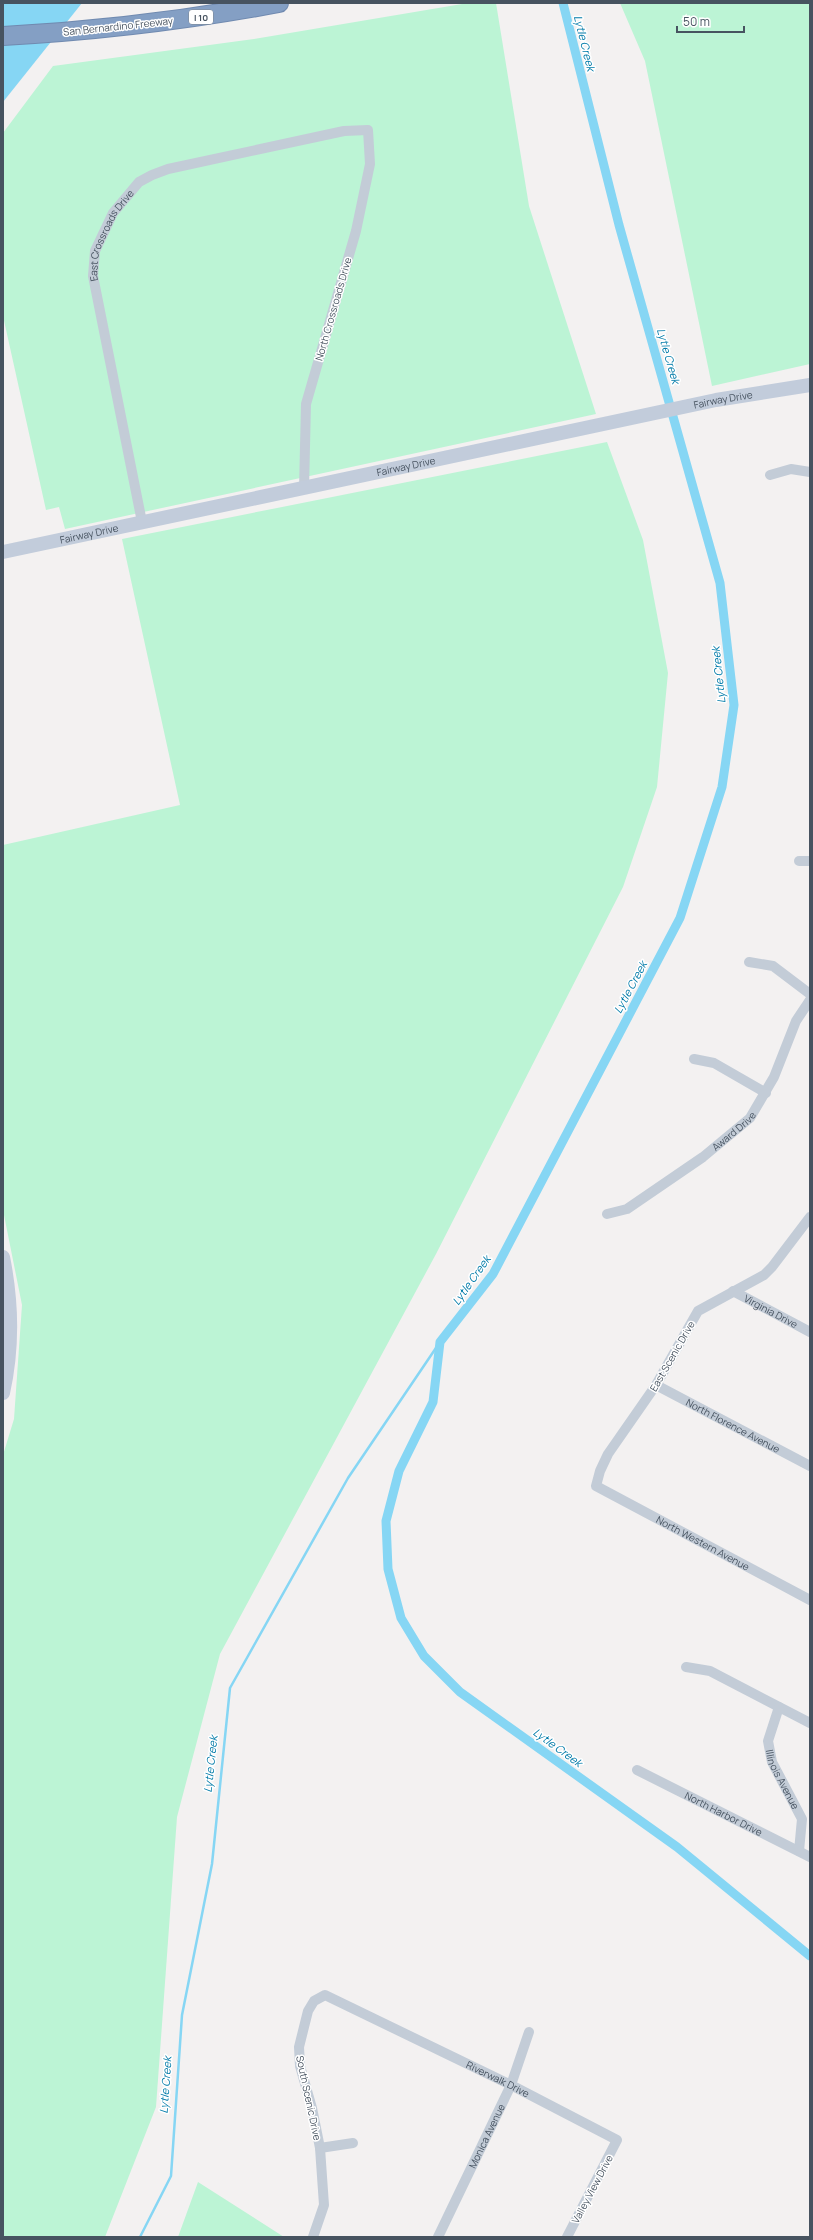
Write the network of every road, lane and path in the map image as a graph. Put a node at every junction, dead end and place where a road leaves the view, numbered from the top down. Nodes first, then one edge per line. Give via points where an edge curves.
1 (279, 3) edge
2 (3, 36) edge
3 (368, 130) joint
4 (810, 386) edge
5 (810, 472) edge
6 (770, 475) dead end
7 (304, 489) junction
8 (142, 522) junction
9 (3, 552) edge
10 (799, 861) dead end
11 (810, 861) edge
12 (749, 962) dead end
13 (810, 994) edge
14 (810, 1000) edge
15 (694, 1059) dead end
16 (766, 1093) junction
17 (607, 1214) dead end
18 (810, 1217) edge
19 (3, 1257) edge
20 (733, 1291) junction
21 (810, 1332) edge
22 (656, 1385) junction
23 (3, 1393) edge
24 (810, 1466) edge
25 (596, 1486) joint
26 (810, 1600) edge
27 (686, 1667) dead end
28 (779, 1707) junction
29 (810, 1723) edge
30 (637, 1770) dead end
31 (799, 1851) junction
32 (810, 1857) edge
33 (376, 2021) joint
34 (529, 2032) dead end
35 (511, 2085) junction
36 (617, 2140) joint
37 (353, 2143) dead end
38 (320, 2148) junction
39 (314, 2237) edge
40 (438, 2237) edge
41 (567, 2237) edge

1 - 2 highway, San Bernardino Freeway / I 10 via 191,18
3 - 7 street, North Crossroads Drive via 370,164 356,231 306,404
3 - 8 street, East Crossroads Drive via 344,131 168,169 139,182 113,213 95,251 93,276
4 - 7 street, Fairway Drive via 716,400 606,422
5 - 6 street via 792,469
7 - 8 street, Fairway Drive
8 - 9 street, Fairway Drive
10 - 11 street
12 - 13 street via 773,966
14 - 16 street, Award Drive via 790,1033 779,1066
15 - 16 street via 714,1063
16 - 17 street, Award Drive via 750,1118 703,1158 627,1209
18 - 20 street, East Scenic Drive via 764,1275
19 - 23 street via 8,1289 10,1344
20 - 21 street, Virginia Drive
20 - 22 street, East Scenic Drive via 698,1311
22 - 24 street, North Florence Avenue
22 - 25 street, East Scenic Drive via 608,1454
25 - 26 street, North Western Avenue
27 - 28 street via 710,1671
28 - 29 street
28 - 31 street, Illinois Avenue via 768,1741 772,1762 802,1819
30 - 31 street, North Harbor Drive
31 - 32 street, North Harbor Drive
33 - 35 street, Riverwalk Drive
33 - 38 street, South Scenic Drive via 325,1995 314,2000 308,2011 299,2047 300,2066
34 - 35 street, Monica Avenue
35 - 36 street, Riverwalk Drive
35 - 40 street, Monica Avenue
36 - 41 street, Valley View Drive
37 - 38 street, South Scenic Drive
38 - 39 street, South Scenic Drive via 324,2205

